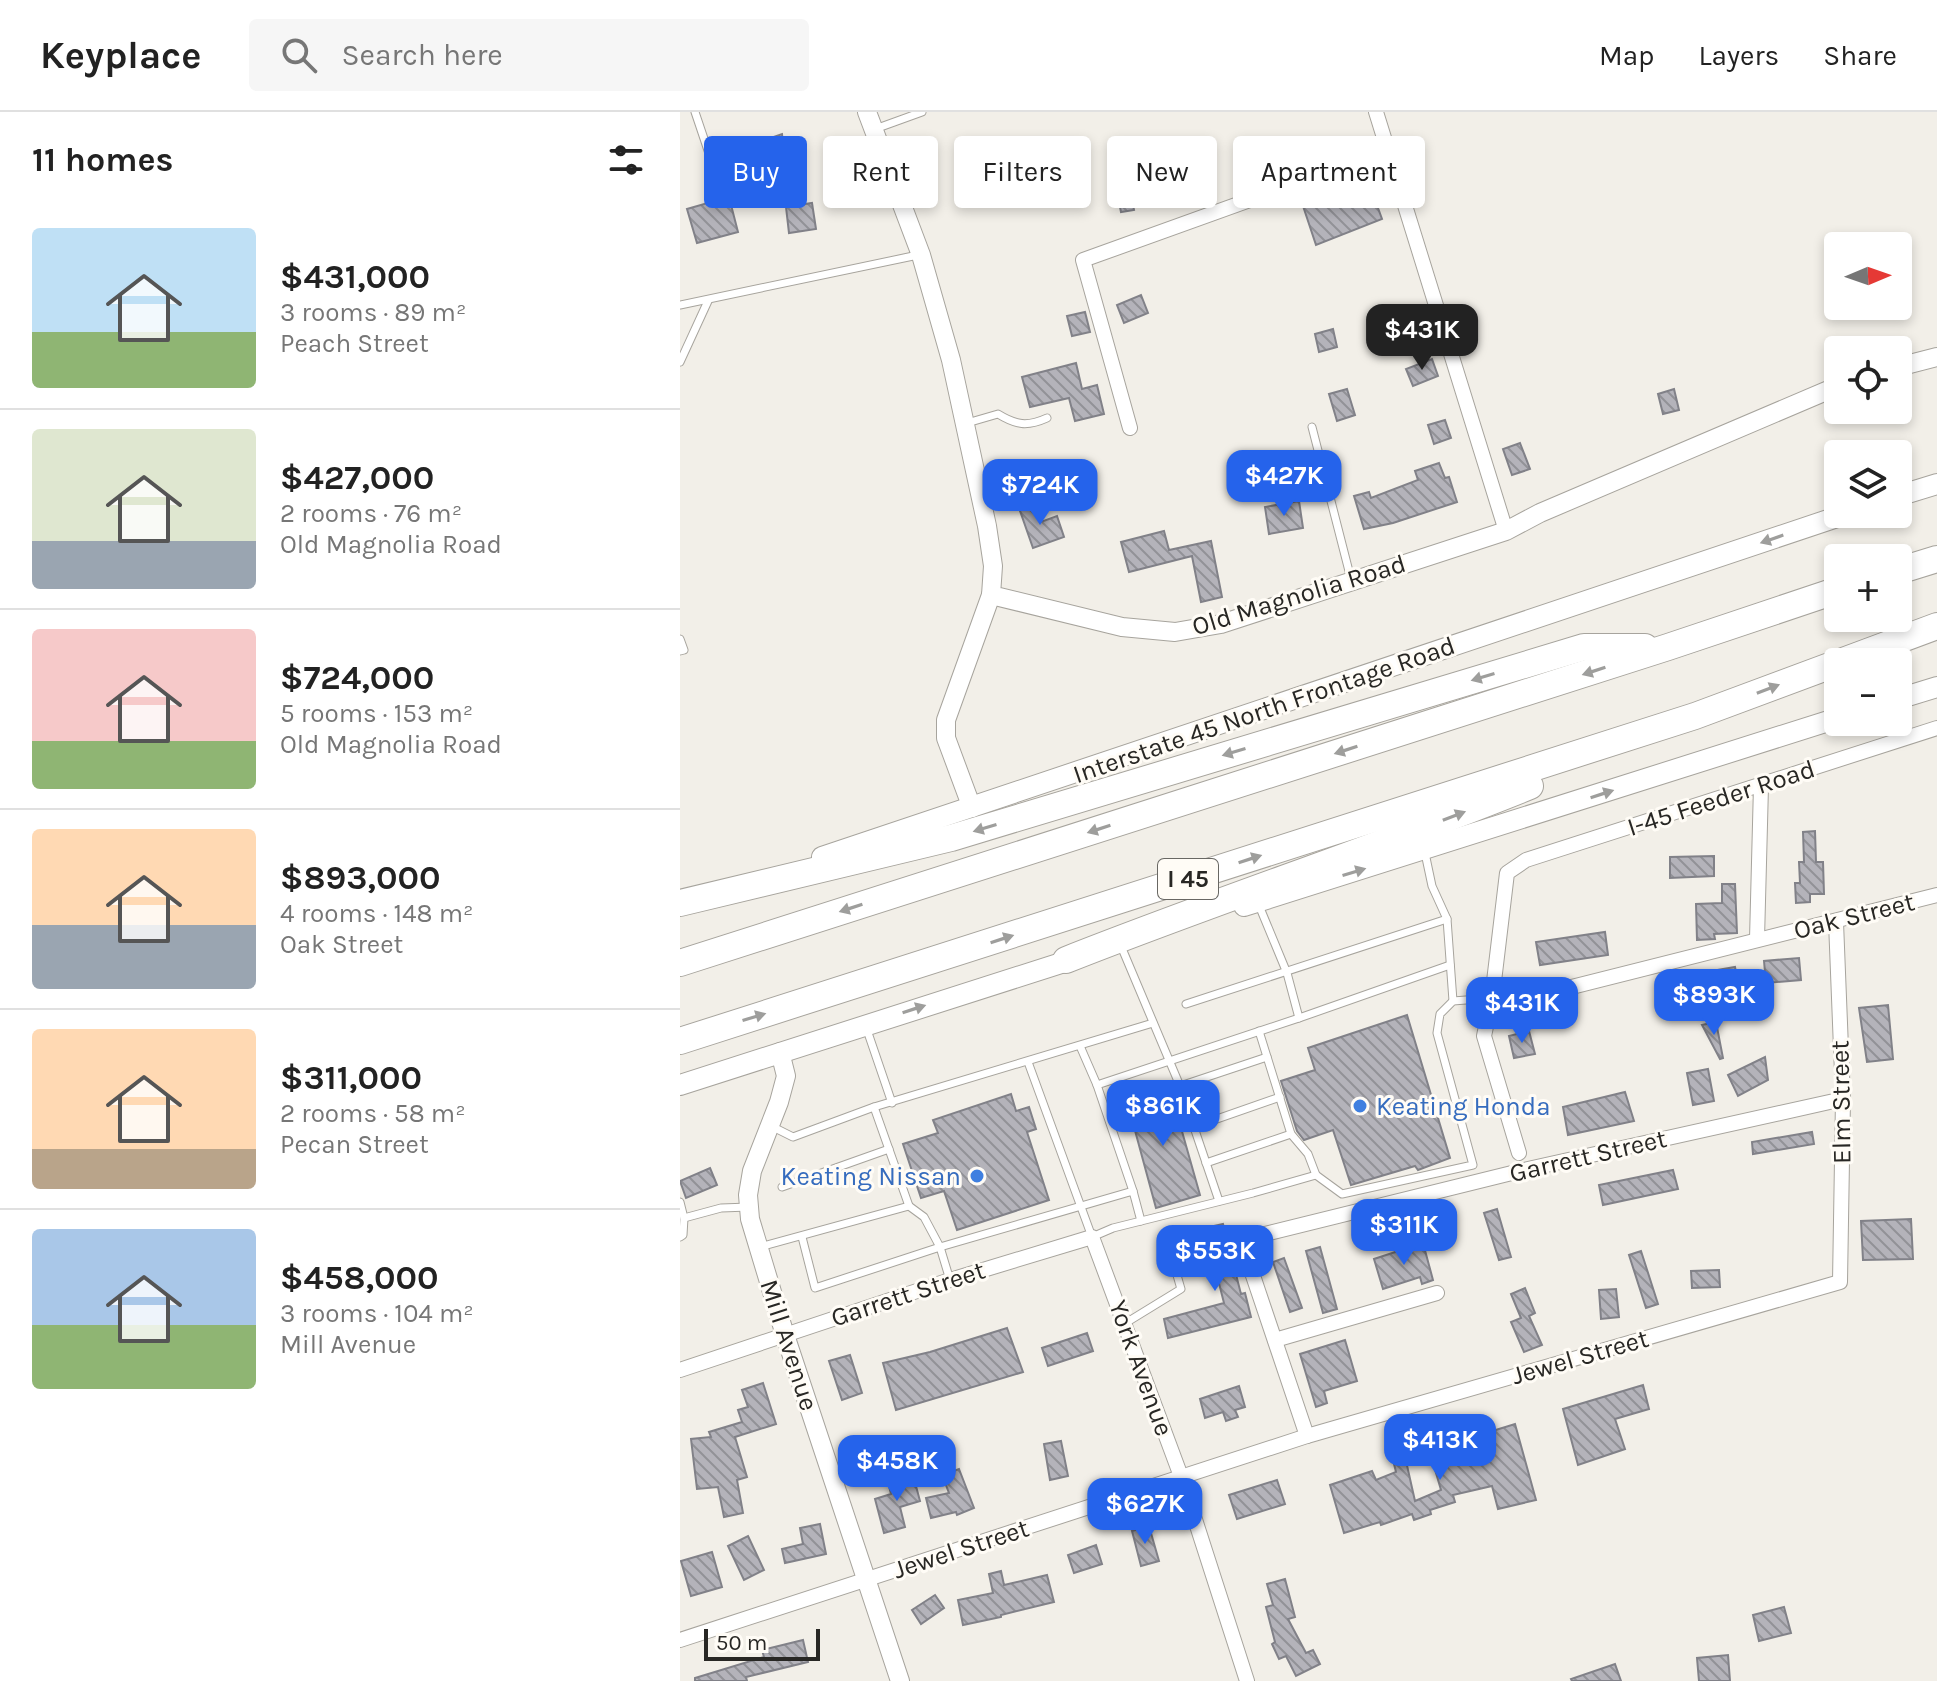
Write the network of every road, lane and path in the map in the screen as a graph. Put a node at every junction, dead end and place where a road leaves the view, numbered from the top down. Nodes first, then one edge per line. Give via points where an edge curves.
1 (695, 112) edge
2 (922, 112) edge
3 (1376, 112) edge
4 (908, 114) edge
5 (871, 120) edge
6 (1384, 136) edge
7 (704, 139) edge
8 (1233, 206) edge
9 (1407, 208) edge
10 (921, 255) junction
11 (708, 301) junction
12 (680, 305) edge
13 (1937, 357) edge
14 (680, 362) edge
15 (1912, 363) edge
16 (1824, 392) edge
17 (1047, 418) dead end
18 (965, 423) junction
19 (1312, 427) dead end
20 (1130, 428) dead end
21 (1937, 484) edge
22 (1912, 492) edge
23 (1824, 521) edge
24 (1506, 531) junction
25 (1937, 559) edge
26 (1912, 567) edge
27 (1352, 581) junction
28 (991, 595) junction
29 (1824, 595) edge
30 (1937, 626) edge
31 (680, 639) edge
32 (1668, 647) junction
33 (680, 651) edge
34 (1932, 688) edge
35 (1912, 694) edge
36 (1695, 716) junction
37 (1824, 722) edge
38 (1937, 728) edge
39 (1761, 786) junction
40 (972, 808) junction
41 (1424, 851) junction
42 (1937, 895) edge
43 (1257, 901) junction
44 (680, 902) edge
45 (1447, 919) junction
46 (1836, 922) junction
47 (1757, 939) junction
48 (1121, 946) junction
49 (1066, 960) junction
50 (680, 963) edge
51 (1450, 965) junction
52 (1287, 973) junction
53 (1492, 998) junction
54 (1453, 1001) junction
55 (1186, 1004) dead end
56 (1299, 1018) junction
57 (1153, 1023) junction
58 (865, 1025) junction
59 (1259, 1031) junction
60 (680, 1041) edge
61 (1080, 1046) junction
62 (780, 1052) junction
63 (1267, 1057) junction
64 (1028, 1062) junction
65 (1169, 1063) junction
66 (680, 1085) edge
67 (1097, 1085) junction
68 (1180, 1086) junction
69 (1280, 1097) junction
70 (1843, 1099) junction
71 (892, 1103) junction
72 (874, 1107) junction
73 (769, 1125) junction
74 (1194, 1127) junction
75 (1291, 1134) junction
76 (889, 1149) junction
77 (1519, 1153) dead end
78 (1206, 1163) junction
79 (1316, 1175) junction
80 (782, 1187) dead end
81 (1133, 1191) junction
82 (1219, 1201) junction
83 (680, 1202) edge
84 (909, 1206) junction
85 (749, 1207) junction
86 (1082, 1207) junction
87 (684, 1218) junction
88 (1141, 1221) junction
89 (680, 1237) edge
90 (802, 1237) junction
91 (1092, 1237) junction
92 (940, 1247) junction
93 (758, 1248) junction
94 (1170, 1251) dead end
95 (950, 1280) junction
96 (1840, 1282) joint
97 (1437, 1293) dead end
98 (1124, 1324) junction
99 (785, 1335) junction
100 (1275, 1340) junction
101 (680, 1370) edge
102 (1307, 1436) junction
103 (1182, 1479) junction
104 (867, 1579) junction
105 (680, 1640) edge
106 (900, 1681) edge
107 (1247, 1681) edge

1 - 7 lane
2 - 4 lane
3 - 6 street
4 - 5 lane
5 - 10 street
8 - 20 street via 1083,260
9 - 24 street
10 - 11 lane
10 - 18 street
11 - 12 lane
11 - 14 lane
13 - 15 street
16 - 24 street, Old Magnolia Road
17 - 18 lane via 1030,426 1013,424 998,414
18 - 28 street via 987,526
19 - 27 lane
21 - 22 main road
23 -> 40 main road, Interstate 45 North Frontage Road
24 - 27 street, Old Magnolia Road
25 - 26 highway
27 - 28 street, Old Magnolia Road via 1221,624 1175,632 1122,627
28 - 40 street via 946,720 946,738
29 - 32 highway
36 -> 30 highway, I 45
31 - 33 lane
32 -> 44 highway via 1584,647 951,838
32 -> 50 highway
34 - 35 main road
49 -> 36 highway via 1496,800
60 -> 36 highway, I 45
41 -> 37 main road
38 - 39 street, I-45 Feeder Road
39 - 47 street
39 - 53 street, I-45 Feeder Road via 1526,860 1507,873
40 - 44 main road, Interstate 45 North Frontage Road
43 -> 41 main road
41 - 45 lane
42 - 46 street, Oak Street
43 - 48 main road
43 - 52 lane
45 - 51 lane
45 - 52 lane
46 - 47 street, Oak Street
46 - 70 street, Elm Street
47 - 53 street, Oak Street via 1520,1000
48 - 49 main road
48 - 57 lane
58 -> 49 main road
51 - 54 lane
51 - 56 lane
52 - 55 lane
52 - 56 lane
53 - 54 lane
53 - 77 street via 1484,1036
54 - 79 lane via 1440,1014 1437,1033 1473,1165 1342,1194
56 - 59 lane
57 - 61 lane
57 - 65 lane
58 - 62 main road
58 - 71 lane
59 - 63 lane
59 - 65 lane
61 - 64 lane
61 - 67 lane
62 - 66 main road
62 - 73 street, Mill Avenue via 786,1076
63 - 68 lane
63 - 69 lane
64 - 71 lane
64 - 86 lane
65 - 67 lane
65 - 68 lane
67 - 81 lane
68 - 74 lane
69 - 74 lane
69 - 75 lane
70 - 96 street, Elm Street
70 - 100 street, Garrett Street via 1241,1240
71 - 72 lane
72 - 73 lane via 793,1137
72 - 76 lane
73 - 85 street, Mill Avenue via 752,1171
74 - 78 lane
75 - 78 lane
75 - 79 lane via 1308,1154
76 - 80 lane
76 - 84 lane
78 - 82 lane
79 - 82 lane
81 - 86 lane
81 - 88 lane
82 - 88 lane
83 - 87 lane
84 - 90 lane
84 - 92 lane via 924,1217
85 - 87 lane
85 - 93 street, Mill Avenue
86 - 91 lane
86 - 92 lane
87 - 89 lane
88 - 91 lane
90 - 92 lane via 815,1288
90 - 93 lane
91 - 95 street, Garrett Street
91 - 98 street, York Avenue
92 - 95 lane
93 - 99 street, Mill Avenue
94 - 98 lane via 1181,1289
95 - 99 street, Garrett Street
96 - 102 street, Jewel Street
97 - 100 street
98 - 103 street, York Avenue
99 - 101 street, Garrett Street
99 - 104 street, Mill Avenue
100 - 102 street
102 - 103 street, Jewel Street
103 - 104 street, Jewel Street
103 - 107 street, York Avenue
104 - 105 street, Jewel Street
104 - 106 street, Mill Avenue

